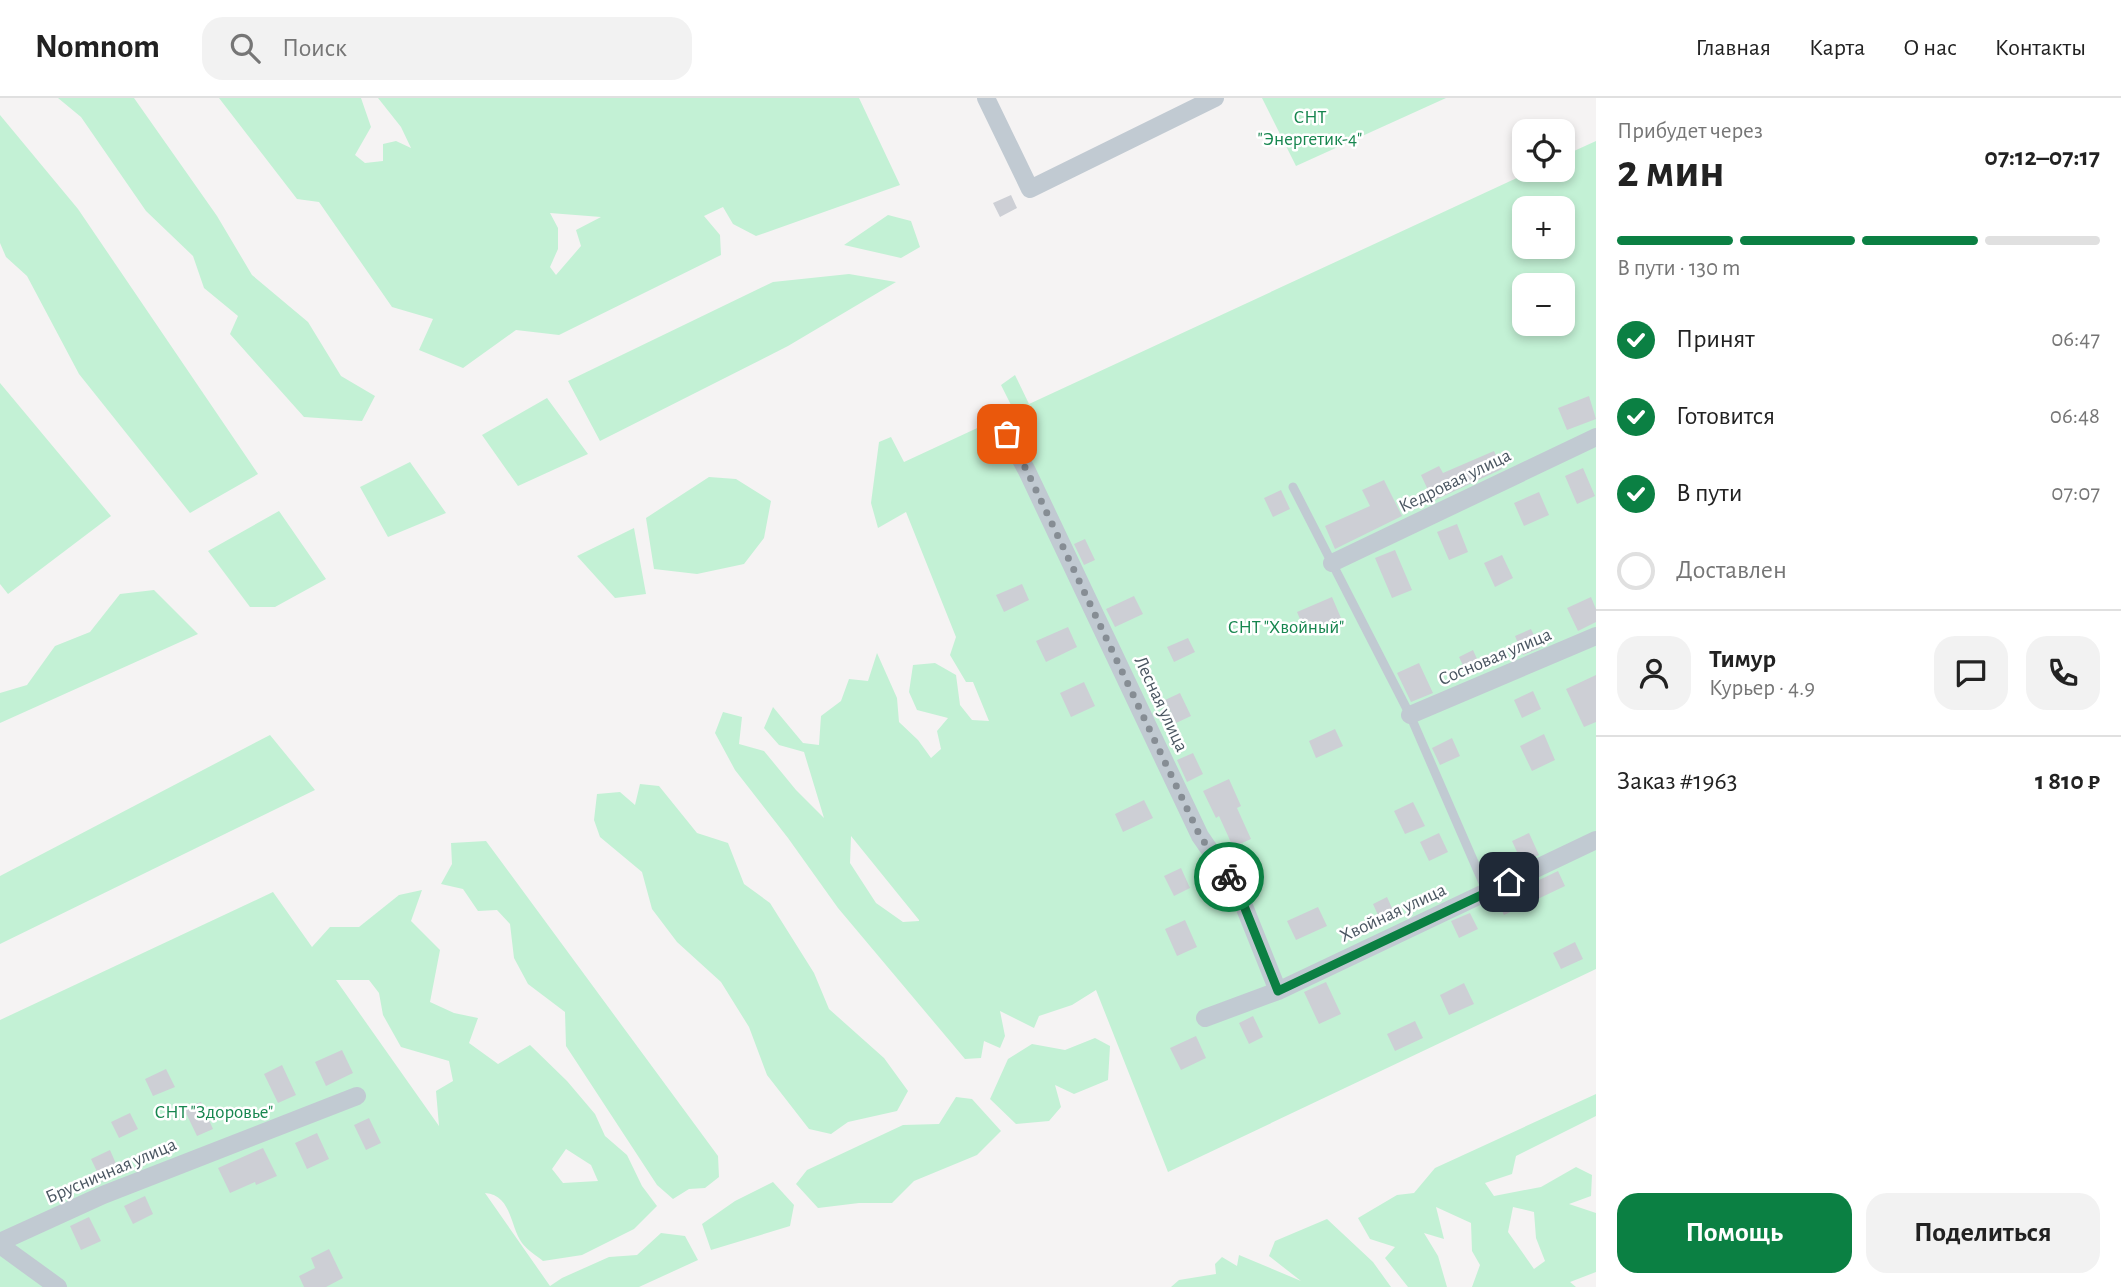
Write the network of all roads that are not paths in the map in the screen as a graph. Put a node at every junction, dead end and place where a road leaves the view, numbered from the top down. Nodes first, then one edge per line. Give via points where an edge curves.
1 (986, 98) edge
2 (1213, 98) edge
3 (1007, 434) dead end
4 (1596, 437) edge
5 (1293, 487) dead end
6 (1332, 563) junction
7 (1596, 636) edge
8 (1410, 715) junction
9 (1596, 840) edge
10 (1487, 892) junction
11 (1278, 991) junction
12 (1205, 1018) dead end
13 (357, 1096) dead end
14 (0, 1243) edge
15 (58, 1287) edge

1 - 2 street via 1030,189
3 - 11 street, Лесная улица via 1200,836 1238,891
4 - 6 street, Кедровая улица
5 - 6 lane
6 - 8 lane
7 - 8 street, Сосновая улица
8 - 10 lane
9 - 10 street, Хвойная улица
10 - 11 street, Хвойная улица
11 - 12 street, Хвойная улица
13 - 14 street, Брусничная улица via 103,1195
14 - 15 street

